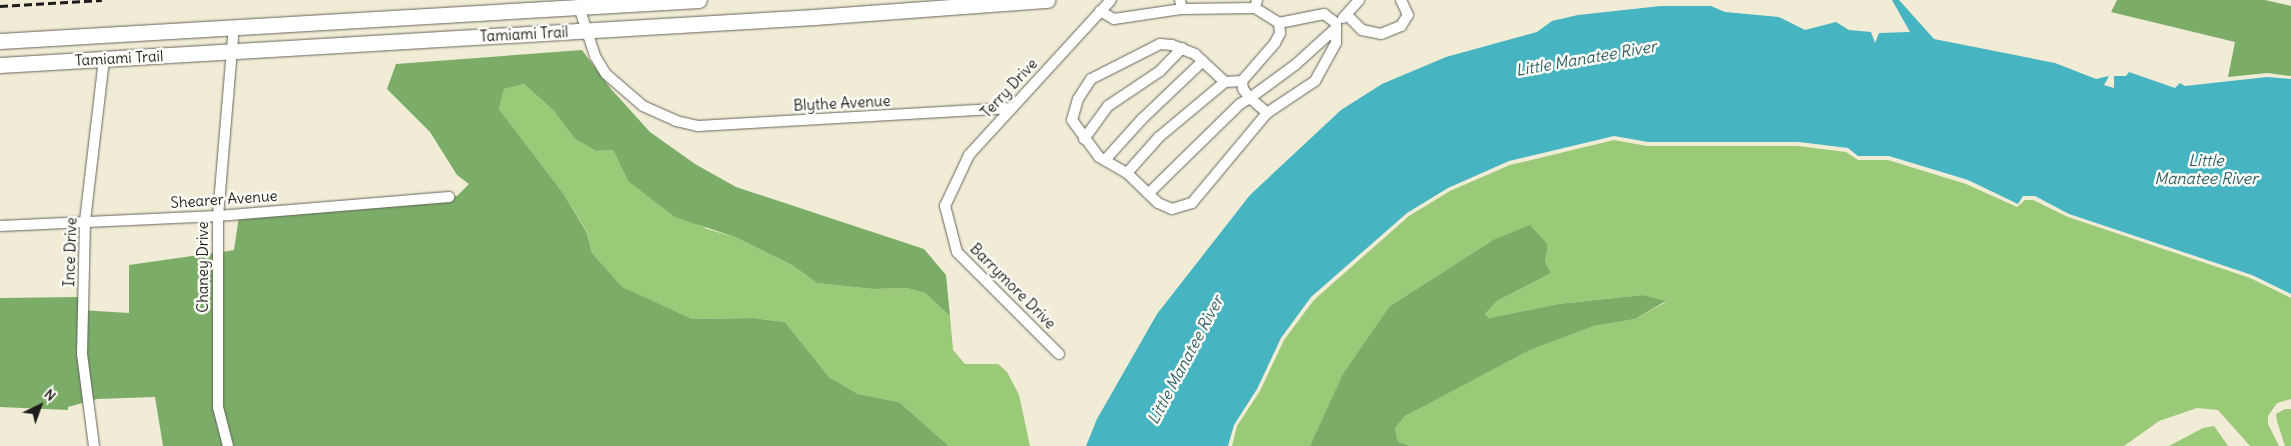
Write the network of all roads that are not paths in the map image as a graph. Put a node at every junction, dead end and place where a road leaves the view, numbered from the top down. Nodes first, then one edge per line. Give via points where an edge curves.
1 (698, 0) edge
2 (1047, 0) edge
3 (1111, 0) edge
4 (1359, 0) edge
5 (1401, 0) edge
6 (1256, 4) edge
7 (1181, 5) edge
8 (579, 7) junction
9 (1100, 11) junction
10 (1347, 15) junction
11 (1279, 23) junction
12 (1336, 26) junction
13 (234, 27) junction
14 (585, 31) junction
15 (0, 41) edge
16 (1182, 48) junction
17 (233, 51) junction
18 (104, 58) junction
19 (1203, 61) junction
20 (0, 65) edge
21 (1242, 81) junction
22 (1225, 82) junction
23 (1250, 98) junction
24 (1011, 108) junction
25 (1267, 113) junction
26 (1084, 139) junction
27 (1105, 160) junction
28 (1127, 173) junction
29 (1149, 193) junction
30 (450, 197) dead end
31 (945, 206) joint
32 (218, 216) junction
33 (85, 221) junction
34 (0, 226) edge
35 (1059, 354) dead end
36 (94, 446) edge
37 (228, 446) edge

1 - 8 main road, Tamiami Trail
2 - 14 main road, Tamiami Trail
3 - 9 street, Terry Drive
4 - 10 street
5 - 10 street via 1408,15 1401,26 1381,34 1362,30
6 - 7 street
6 - 11 street
7 - 9 street via 1114,19
8 - 13 main road, Tamiami Trail
8 - 14 street
9 - 24 street, Terry Drive
10 - 12 street
11 - 12 street via 1324,14
11 - 21 street via 1280,33 1275,43
12 - 23 street via 1302,60
12 - 25 street via 1336,43 1315,81
13 - 15 main road, Tamiami Trail
13 - 17 street, Chaney Drive
14 - 17 main road, Tamiami Trail
14 - 24 street, Blythe Avenue via 594,56 606,74 643,106 676,121 698,126
16 - 19 street
16 - 26 street via 1160,71 1108,106
16 - 26 street via 1166,44 1152,46 1091,79 1078,99 1072,120
17 - 18 main road, Tamiami Trail
17 - 32 street, Chaney Drive
18 - 20 main road, Tamiami Trail
18 - 33 street, Ince Drive
19 - 22 street
19 - 27 street via 1142,119
21 - 22 street
21 - 23 street via 1243,89
22 - 28 street via 1158,137
23 - 25 street
23 - 29 street
24 - 31 street, Terry Drive via 969,155
25 - 29 street via 1185,208 1167,208
26 - 27 street
27 - 28 street
28 - 29 street
30 - 32 street, Shearer Avenue
31 - 35 street, Barrymore Drive via 957,252
32 - 33 street, Shearer Avenue
32 - 37 street, Chaney Drive via 218,407
33 - 34 street, Shearer Avenue
33 - 36 street, Ince Drive via 82,354

